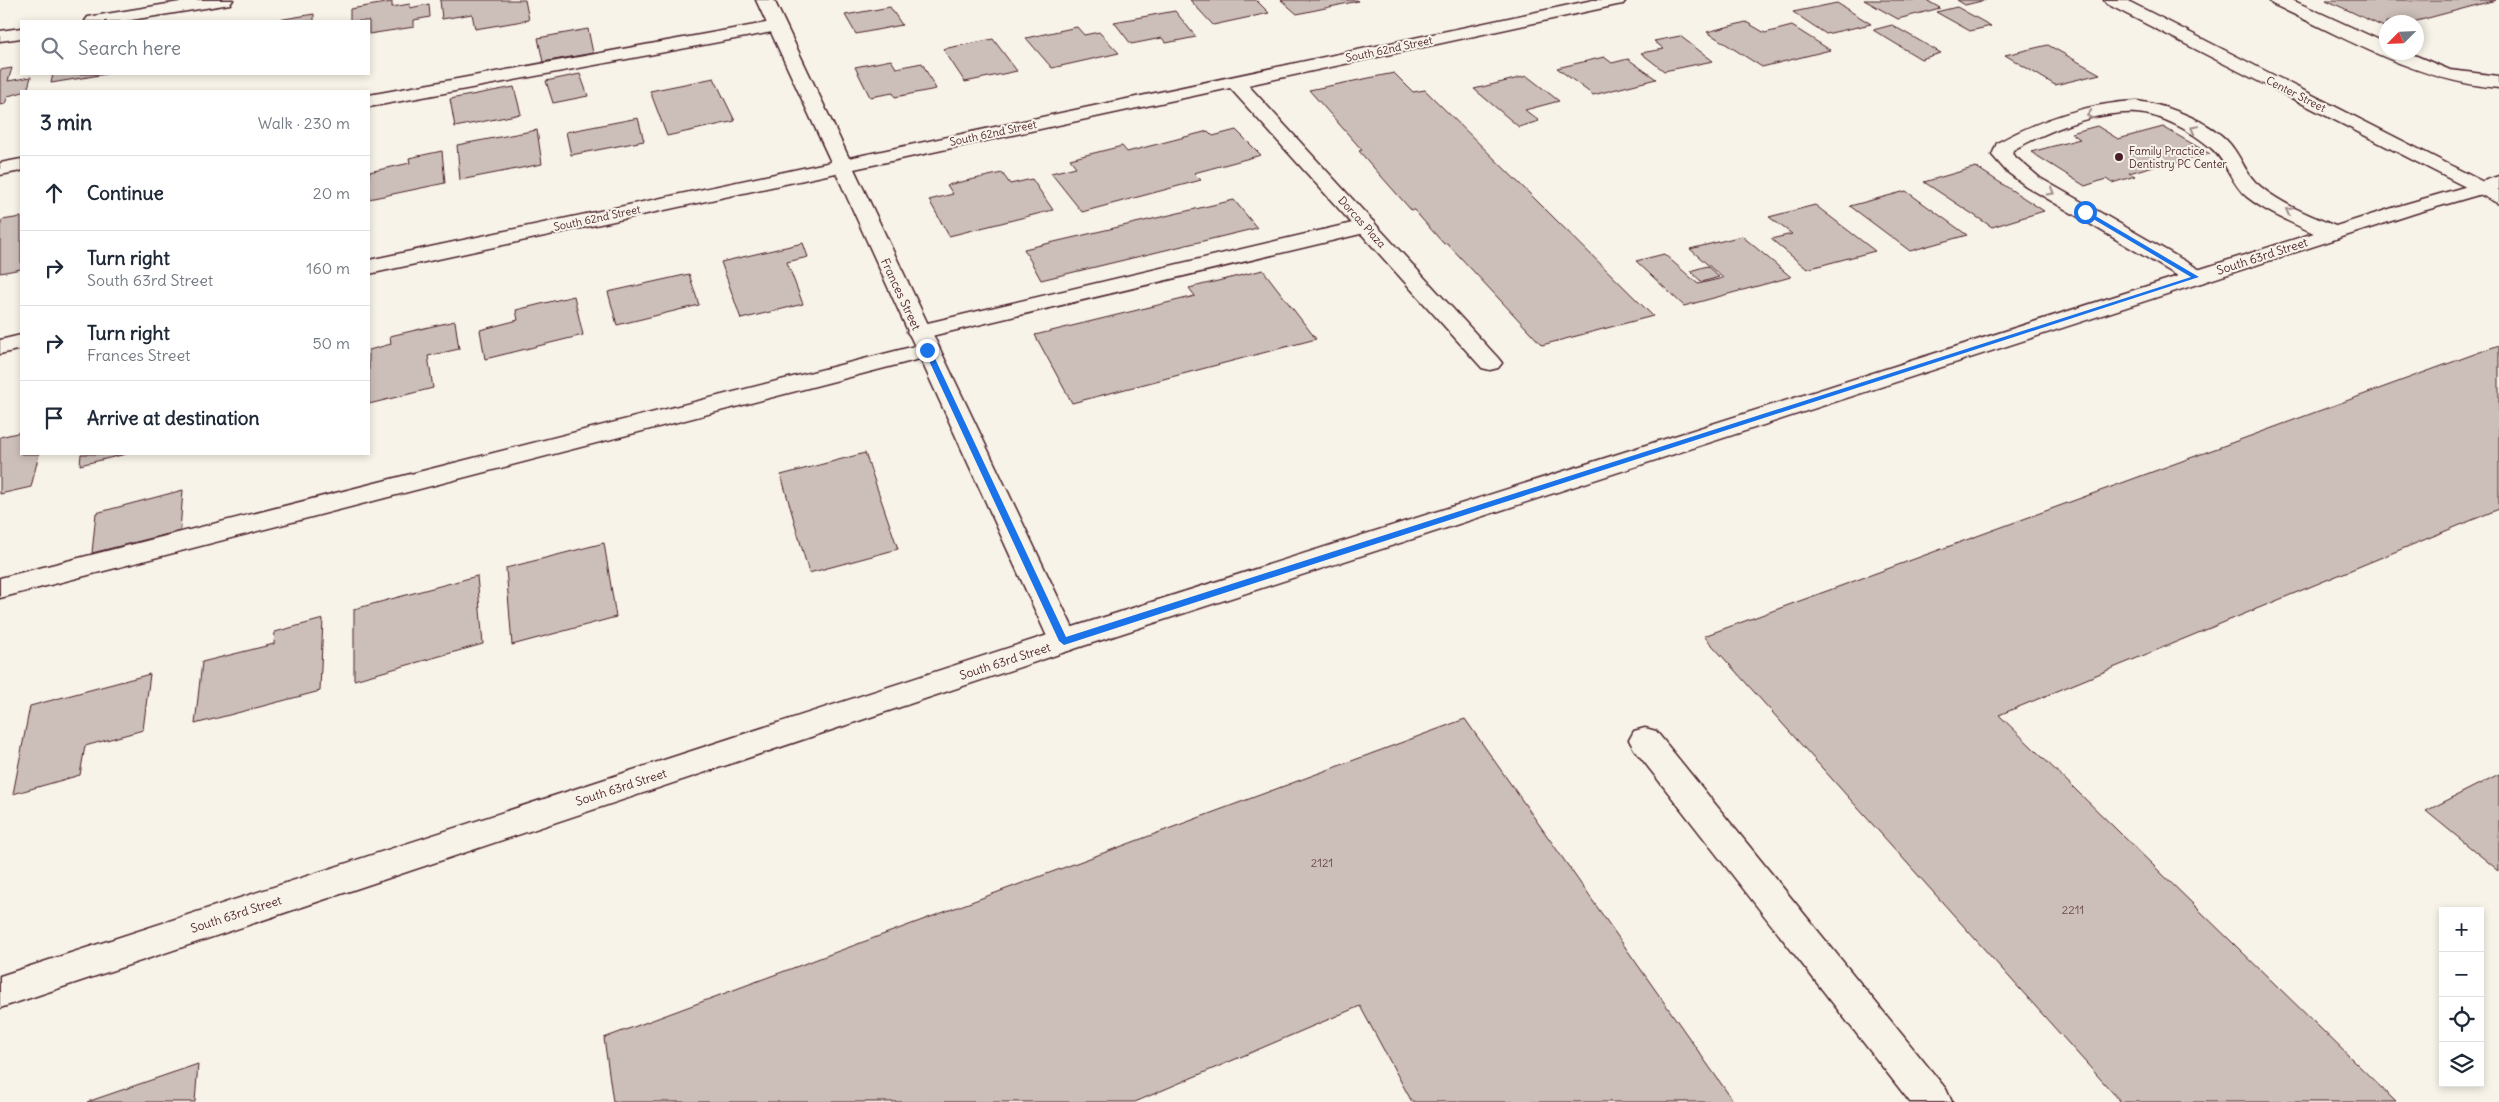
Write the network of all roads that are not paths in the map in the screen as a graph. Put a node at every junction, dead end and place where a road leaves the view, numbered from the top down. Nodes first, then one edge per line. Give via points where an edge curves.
1 (224, 0) edge
2 (765, 0) edge
3 (1617, 0) edge
4 (2113, 0) edge
5 (2278, 0) edge
6 (100, 20) edge
7 (777, 26) junction
8 (20, 33) edge
9 (0, 36) edge
10 (2379, 47) edge
11 (2408, 60) edge
12 (1234, 82) junction
13 (2499, 82) edge
14 (370, 101) edge
15 (842, 165) junction
16 (20, 166) edge
17 (0, 169) edge
18 (2494, 192) edge
19 (1365, 226) junction
20 (2332, 233) junction
21 (370, 267) edge
22 (2196, 277) junction
23 (923, 341) junction
24 (20, 342) edge
25 (0, 347) edge
26 (1490, 364) dead end
27 (0, 588) edge
28 (1064, 641) junction
29 (1645, 740) dead end
30 (0, 992) edge
31 (1933, 1102) edge

1 - 6 street
2 - 7 street, Frances Street
3 - 12 street, South 62nd Street
4 - 18 street, Center Street
5 - 10 street
7 - 14 street
7 - 15 street, Frances Street
8 - 9 street
11 - 13 street via 2435,73 2466,81
12 - 15 street, South 62nd Street
12 - 19 street, Dorcas Plaza
15 - 21 street, South 62nd Street
15 - 23 street, Frances Street
16 - 17 street
18 - 20 street, South 63rd Street
19 - 23 street
19 - 26 street, Dorcas Plaza
20 - 22 street, South 63rd Street
20 -> 22 street via 2279,206 2246,184 2216,142 2148,108 2127,107 2056,124 2021,136 2004,147 2002,155 2006,161 2033,182
22 - 28 street, South 63rd Street
23 - 27 street
23 - 28 street, Frances Street
24 - 25 street
28 - 30 street, South 63rd Street
29 - 31 street

